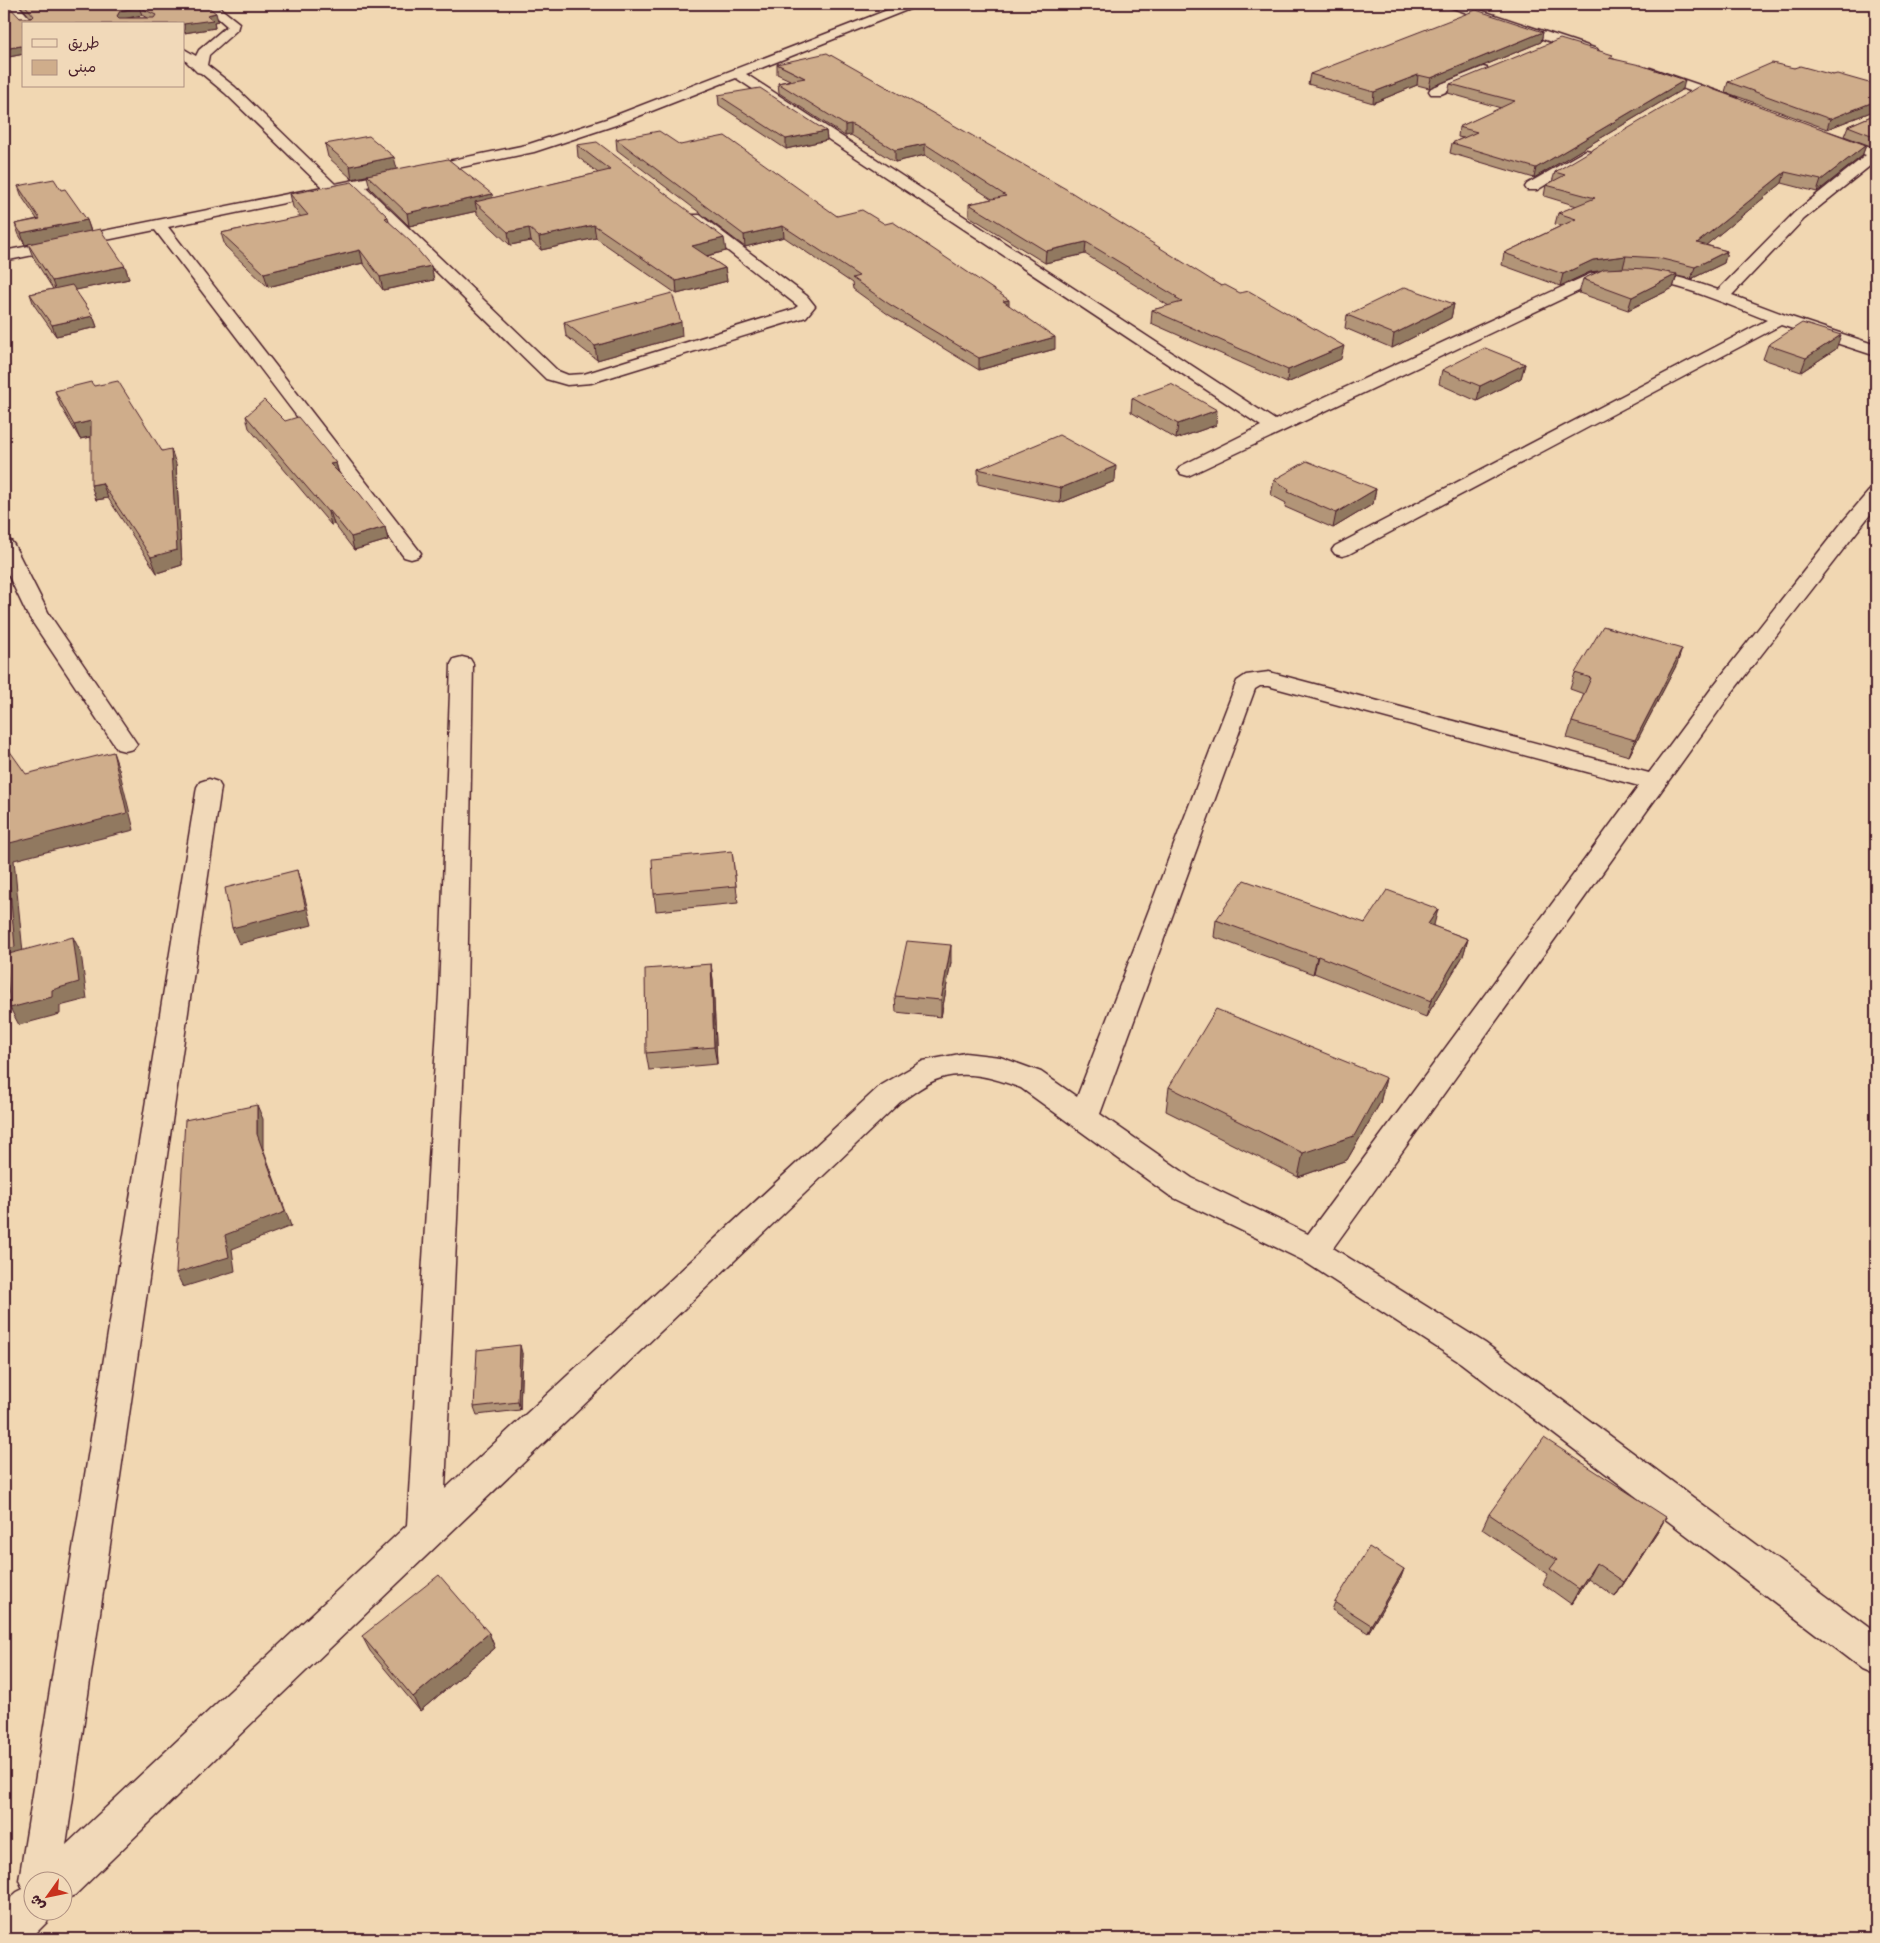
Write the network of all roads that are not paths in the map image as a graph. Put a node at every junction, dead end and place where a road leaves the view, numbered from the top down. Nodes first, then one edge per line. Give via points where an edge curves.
1 (11, 4) edge
2 (208, 4) edge
3 (913, 4) edge
4 (1451, 4) edge
5 (27, 22) edge
6 (1559, 40) junction
7 (1541, 48) edge
8 (185, 54) edge
9 (1605, 56) edge
10 (1497, 66) edge
11 (202, 69) junction
12 (1642, 69) edge
13 (737, 73) junction
14 (1697, 88) junction
15 (1436, 90) edge
16 (1680, 98) edge
17 (1743, 105) edge
18 (1844, 129) edge
19 (583, 132) junction
20 (599, 144) edge
21 (1596, 148) edge
22 (1876, 154) edge
23 (355, 184) junction
24 (1532, 187) dead end
25 (331, 188) junction
26 (684, 210) edge
27 (160, 225) junction
28 (4, 256) edge
29 (1720, 296) junction
30 (1781, 319) junction
31 (1876, 351) edge
32 (1274, 427) junction
33 (1188, 470) dead end
34 (1876, 495) edge
35 (4, 545) edge
36 (1342, 550) dead end
37 (411, 553) dead end
38 (462, 664) dead end
39 (125, 744) dead end
40 (1656, 782) junction
41 (209, 787) dead end
42 (1084, 1118) junction
43 (1313, 1251) junction
44 (425, 1533) junction
45 (1876, 1656) edge
46 (42, 1870) edge
47 (71, 1870) edge
48 (22, 1917) edge
49 (4, 1934) edge

1 - 5 street
2 - 11 street via 233,23 233,27 203,53
3 - 13 street
4 - 6 street
6 - 7 street
6 - 9 street
8 - 11 street
10 - 15 street
11 - 25 street via 230,90
12 - 14 street
13 - 19 street
13 - 32 street
14 - 16 street
14 - 17 street
18 - 22 street via 1823,134
19 - 20 street
19 - 23 street via 529,149
21 - 24 street
22 - 29 street via 1799,216
23 - 25 street
23 - 26 street via 552,375 566,380 585,378 800,313 807,306
25 - 27 street
27 - 28 street
27 - 37 street
29 - 30 street
29 - 32 street via 1655,276 1631,273 1602,275
30 - 31 street
30 - 36 street
32 - 33 street
34 - 40 street via 1722,690
35 - 39 street via 38,614
38 - 44 street via 453,994
40 - 42 street via 1270,679 1254,680 1245,686
40 - 43 street
41 - 46 street
42 - 43 street via 1181,1187
42 - 44 street via 1031,1080 1000,1068 965,1064 933,1069 890,1094
43 - 45 street via 1473,1353
44 - 47 street
48 - 49 street

